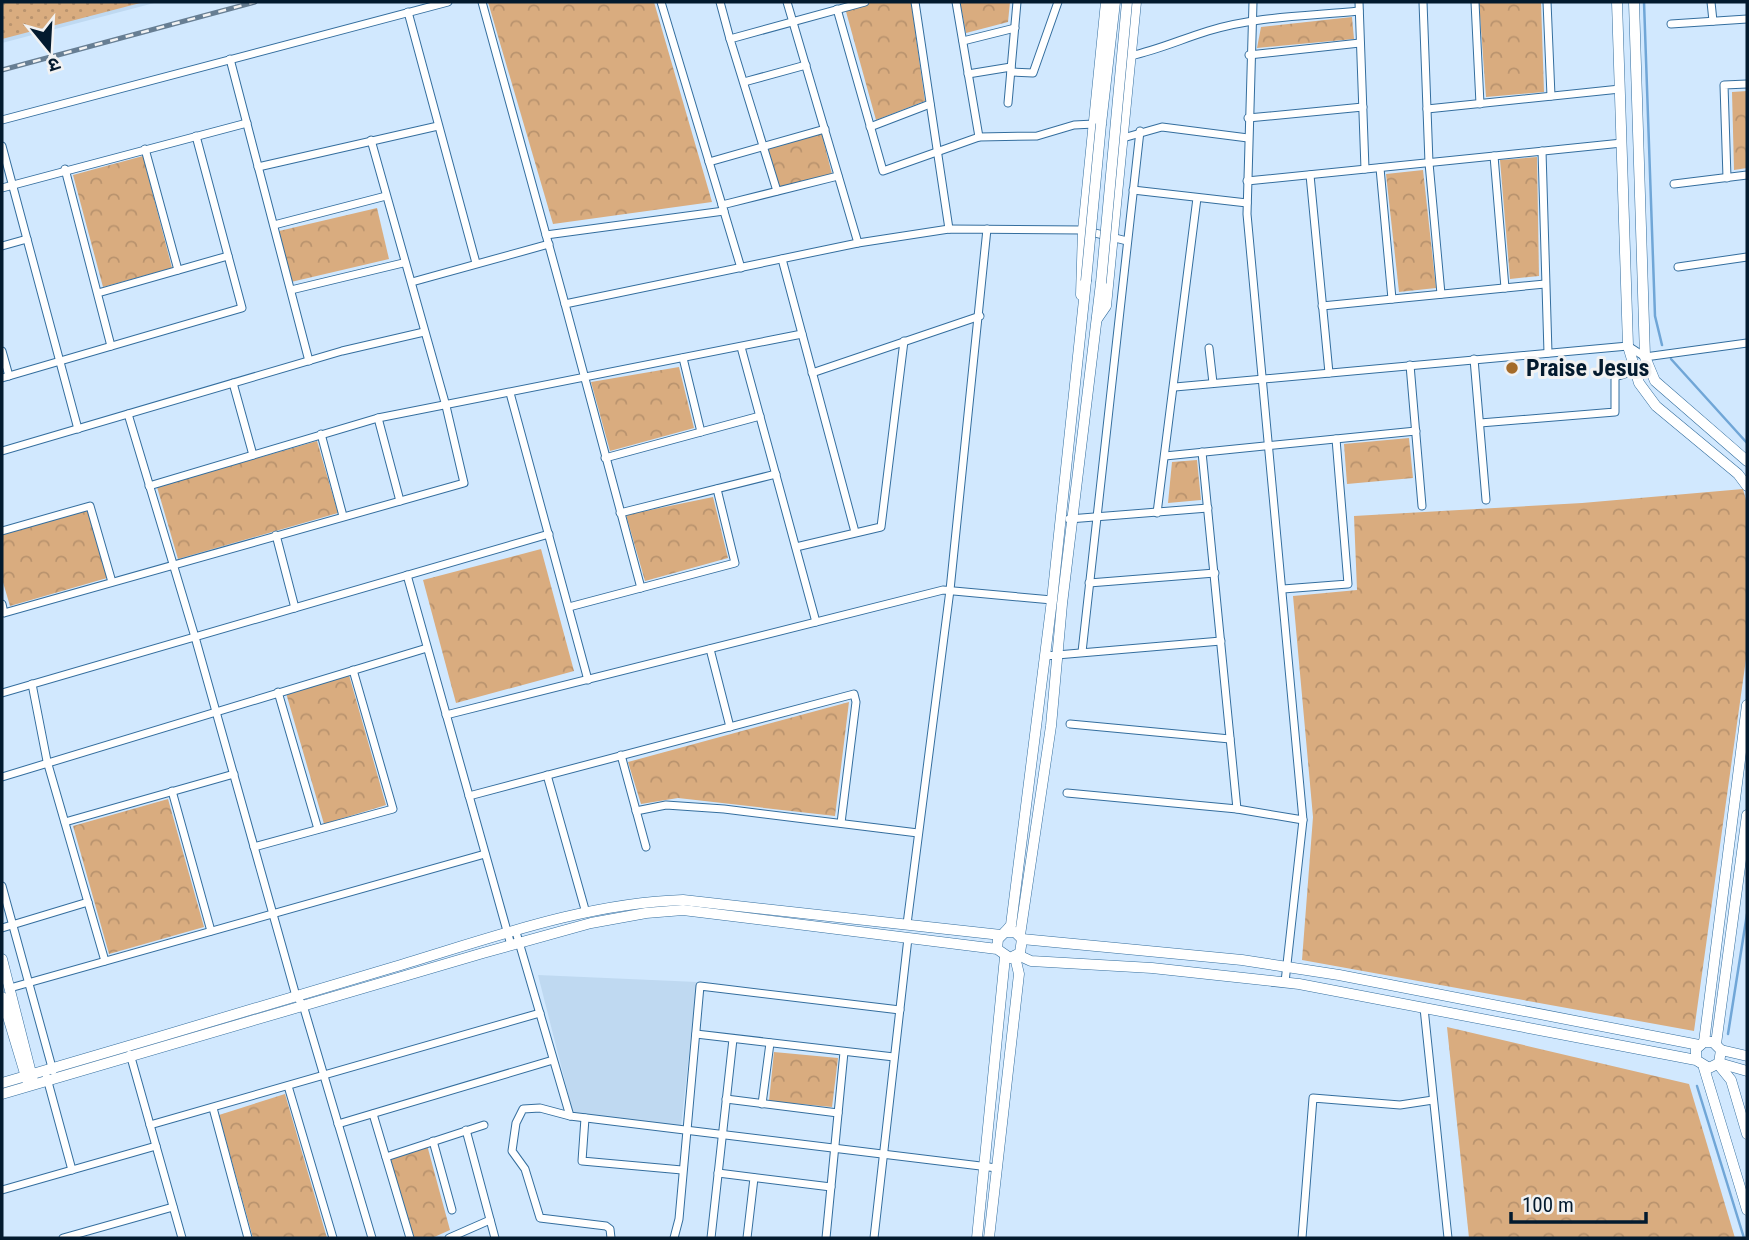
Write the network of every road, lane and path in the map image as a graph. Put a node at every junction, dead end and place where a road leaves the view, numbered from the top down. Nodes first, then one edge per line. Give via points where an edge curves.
1 (448, 2) edge
2 (482, 2) edge
3 (661, 2) edge
4 (720, 2) edge
5 (787, 2) edge
6 (865, 2) edge
7 (915, 2) edge
8 (956, 2) edge
9 (1017, 2) edge
10 (1058, 2) edge
11 (1106, 2) edge
12 (1115, 2) edge
13 (1127, 2) edge
14 (1136, 2) edge
15 (1253, 2) edge
16 (1359, 2) edge
17 (1423, 2) edge
18 (1475, 2) edge
19 (1547, 2) edge
20 (1617, 2) edge
21 (1634, 2) edge
22 (1711, 2) edge
23 (837, 9) junction
24 (1359, 11) junction
25 (408, 12) junction
26 (1747, 19) edge
27 (1713, 21) junction
28 (793, 22) junction
29 (1251, 22) junction
30 (1671, 24) dead end
31 (1015, 28) junction
32 (730, 39) junction
33 (963, 41) junction
34 (1360, 43) junction
35 (1249, 55) junction
36 (1130, 56) junction
37 (230, 59) junction
38 (806, 65) junction
39 (1011, 69) junction
40 (968, 74) junction
41 (744, 82) junction
42 (1747, 84) edge
43 (1620, 89) junction
44 (1551, 96) junction
45 (1008, 103) dead end
46 (930, 104) junction
47 (1480, 104) junction
48 (1363, 107) junction
49 (1427, 109) junction
50 (1248, 118) junction
51 (2, 120) edge
52 (247, 123) junction
53 (1094, 124) junction
54 (438, 126) junction
55 (870, 127) junction
56 (825, 129) junction
57 (1140, 131) junction
58 (196, 136) junction
59 (979, 137) junction
60 (1123, 138) junction
61 (1248, 138) junction
62 (371, 140) junction
63 (1622, 143) junction
64 (2, 146) edge
65 (763, 146) junction
66 (145, 149) junction
67 (937, 152) junction
68 (1542, 152) junction
69 (1494, 156) junction
70 (709, 162) junction
71 (1429, 163) junction
72 (258, 167) junction
73 (1380, 168) junction
74 (65, 169) junction
75 (1366, 169) junction
76 (1310, 175) junction
77 (1747, 175) edge
78 (838, 176) junction
79 (1727, 178) junction
80 (1247, 181) junction
81 (1674, 184) dead end
82 (12, 185) junction
83 (2, 188) edge
84 (1133, 190) junction
85 (777, 191) junction
86 (386, 197) junction
87 (1197, 198) junction
88 (1247, 203) junction
89 (723, 208) junction
90 (274, 225) junction
91 (949, 229) junction
92 (987, 229) junction
93 (1083, 230) junction
94 (546, 235) junction
95 (27, 239) junction
96 (1112, 239) junction
97 (1127, 241) junction
98 (858, 243) junction
99 (549, 244) junction
100 (2, 246) edge
101 (228, 256) junction
102 (1747, 257) edge
103 (782, 259) junction
104 (403, 263) junction
105 (476, 263) junction
106 (1678, 267) dead end
107 (741, 268) junction
108 (178, 270) junction
109 (412, 282) junction
110 (1545, 284) junction
111 (1505, 288) junction
112 (291, 290) junction
113 (98, 293) junction
114 (1441, 294) junction
115 (1392, 299) junction
116 (565, 304) junction
117 (1322, 306) junction
118 (1083, 309) junction
119 (980, 316) junction
120 (1097, 320) junction
121 (424, 332) junction
122 (802, 334) junction
123 (904, 341) junction
124 (1747, 343) edge
125 (111, 346) junction
126 (1628, 346) junction
127 (741, 347) junction
128 (1209, 348) dead end
129 (2, 351) edge
130 (1548, 353) junction
131 (1645, 357) junction
132 (682, 358) junction
133 (1474, 359) junction
134 (60, 361) junction
135 (309, 361) junction
136 (1410, 365) junction
137 (1633, 371) junction
138 (812, 373) junction
139 (1329, 373) junction
140 (5, 377) edge
141 (583, 378) junction
142 (1263, 379) junction
143 (233, 383) junction
144 (1213, 383) junction
145 (1175, 387) junction
146 (510, 393) junction
147 (446, 406) junction
148 (128, 414) junction
149 (760, 416) junction
150 (378, 418) junction
151 (1480, 423) junction
152 (78, 429) junction
153 (1416, 431) junction
154 (701, 432) junction
155 (321, 435) junction
156 (1336, 439) junction
157 (1269, 446) junction
158 (2, 451) edge
159 (1202, 452) junction
160 (253, 455) junction
161 (1165, 456) junction
162 (605, 458) junction
163 (1747, 461) edge
164 (776, 474) junction
165 (149, 486) junction
166 (1747, 486) edge
167 (718, 489) junction
168 (1486, 500) dead end
169 (400, 501) junction
170 (1422, 506) dead end
171 (1208, 508) junction
172 (620, 513) junction
173 (1157, 513) junction
174 (343, 516) junction
175 (1095, 517) junction
176 (1061, 519) junction
177 (1074, 519) junction
178 (2, 531) edge
179 (855, 533) junction
180 (549, 534) junction
181 (276, 535) junction
182 (796, 547) junction
183 (173, 565) junction
184 (1215, 573) junction
185 (407, 575) junction
186 (112, 582) junction
187 (1089, 583) junction
188 (641, 588) junction
189 (950, 590) junction
190 (1283, 590) junction
191 (1052, 600) junction
192 (2, 604) edge
193 (569, 607) junction
194 (295, 608) junction
195 (816, 622) junction
196 (195, 637) junction
197 (1220, 641) junction
198 (427, 648) junction
199 (710, 649) junction
200 (1082, 652) junction
201 (1045, 656) junction
202 (1057, 657) junction
203 (353, 670) junction
204 (589, 680) junction
205 (32, 684) junction
206 (278, 692) junction
207 (2, 693) edge
208 (1747, 705) edge
209 (216, 711) junction
210 (446, 715) junction
211 (1070, 724) dead end
212 (730, 727) junction
213 (1230, 739) junction
214 (621, 755) junction
215 (47, 761) junction
216 (234, 774) junction
217 (547, 775) junction
218 (2, 777) edge
219 (172, 791) junction
220 (1067, 793) dead end
221 (469, 796) junction
222 (1237, 809) junction
223 (636, 811) junction
224 (1747, 815) edge
225 (1303, 820) junction
226 (65, 822) junction
227 (841, 823) junction
228 (318, 829) junction
229 (918, 833) junction
230 (254, 847) junction
231 (646, 847) dead end
232 (485, 853) junction
233 (2, 886) edge
234 (88, 902) junction
235 (627, 904) junction
236 (273, 912) junction
237 (586, 913) junction
238 (630, 916) junction
239 (907, 924) junction
240 (12, 925) junction
241 (2, 928) edge
242 (211, 931) junction
243 (512, 933) junction
244 (1003, 933) junction
245 (1021, 937) junction
246 (908, 938) junction
247 (515, 944) junction
248 (1009, 954) junction
249 (2, 959) edge
250 (105, 961) junction
251 (1288, 967) junction
252 (1285, 982) junction
253 (28, 983) junction
254 (10, 988) junction
255 (2, 997) edge
256 (300, 1001) junction
257 (1424, 1009) junction
258 (900, 1010) junction
259 (540, 1013) junction
260 (4, 1014) edge
261 (696, 1034) junction
262 (733, 1039) junction
263 (770, 1043) junction
264 (1702, 1044) junction
265 (1719, 1047) junction
266 (129, 1051) junction
267 (844, 1052) junction
268 (1747, 1056) edge
269 (894, 1057) junction
270 (1696, 1059) junction
271 (554, 1060) junction
272 (1719, 1064) junction
273 (1704, 1068) junction
274 (1747, 1071) edge
275 (50, 1075) junction
276 (324, 1075) junction
277 (30, 1079) junction
278 (2, 1083) edge
279 (288, 1086) junction
280 (2, 1094) edge
281 (726, 1099) junction
282 (1433, 1100) junction
283 (762, 1104) junction
284 (213, 1108) junction
285 (838, 1113) junction
286 (373, 1114) junction
287 (570, 1116) junction
288 (585, 1118) junction
289 (338, 1124) junction
290 (150, 1125) junction
291 (484, 1125) dead end
292 (466, 1130) junction
293 (686, 1132) junction
294 (1747, 1134) edge
295 (722, 1137) junction
296 (433, 1141) junction
297 (156, 1146) junction
298 (834, 1149) junction
299 (883, 1155) junction
300 (386, 1157) junction
301 (985, 1167) junction
302 (997, 1168) junction
303 (72, 1170) junction
304 (682, 1170) junction
305 (718, 1173) junction
306 (754, 1178) junction
307 (831, 1187) junction
308 (2, 1190) edge
309 (173, 1207) junction
310 (452, 1210) dead end
311 (1747, 1210) edge
312 (490, 1220) junction
313 (91, 1234) edge
314 (63, 1238) edge
315 (182, 1238) edge
316 (248, 1238) edge
317 (333, 1238) edge
318 (372, 1238) edge
319 (410, 1238) edge
320 (449, 1238) edge
321 (495, 1238) edge
322 (611, 1238) edge
323 (674, 1238) edge
324 (711, 1238) edge
325 (747, 1238) edge
326 (826, 1238) edge
327 (874, 1238) edge
328 (977, 1238) edge
329 (989, 1238) edge
330 (1302, 1238) edge
331 (1448, 1238) edge

1 - 25 street
2 - 94 street
3 - 70 street
4 - 32 street
5 - 28 street
6 - 23 street
7 - 46 street
8 - 33 street
9 - 31 street
10 - 39 street via 1033,73
11 - 53 street
12 - 118 street, bridge
13 - 120 street, bridge
14 - 36 street
15 - 29 street
16 - 24 street
17 - 49 street
18 - 47 street
19 - 44 street
20 - 43 street
21 - 131 street
22 - 27 street
23 - 28 street
23 - 55 street
24 - 29 street
24 - 34 street
25 - 37 street
25 - 54 street
26 - 27 street
27 - 30 street
28 - 32 street
28 - 38 street
29 - 35 street
29 - 36 street
31 - 33 street
31 - 39 street
32 - 41 street
33 - 40 street
34 - 35 street
34 - 48 street
35 - 50 street
36 - 60 street
37 - 51 street
37 - 52 street
38 - 41 street
38 - 56 street
39 - 40 street
39 - 45 street
40 - 59 street
41 - 65 street
42 - 79 street via 1724,85
43 - 44 street
43 - 63 street
44 - 47 street
46 - 55 street
46 - 67 street
47 - 49 street
48 - 50 street
48 - 75 street
49 - 71 street
50 - 61 street
52 - 58 street
52 - 72 street
53 - 59 street via 1037,136
53 - 93 street
54 - 62 street
54 - 105 street
55 - 67 street via 883,171
56 - 65 street
56 - 78 street
57 - 60 street
57 - 61 street via 1162,127
57 - 84 street
58 - 66 street
58 - 101 street
59 - 67 street
60 - 96 street
61 - 80 street
62 - 72 street
62 - 86 street
63 - 68 street
63 - 126 street
64 - 82 street
65 - 70 street
65 - 85 street
66 - 74 street
66 - 108 street
67 - 91 street
68 - 69 street
68 - 110 street
69 - 71 street
69 - 111 street
70 - 89 street
71 - 73 street
71 - 114 street
72 - 90 street
73 - 75 street
73 - 115 street
74 - 82 street
74 - 113 street
75 - 76 street
76 - 80 street
76 - 117 street
77 - 79 street
78 - 85 street
78 - 98 street
79 - 81 street
80 - 88 street
82 - 83 street
82 - 95 street
84 - 87 street
84 - 97 street
85 - 89 street
86 - 90 street
86 - 104 street
87 - 88 street
87 - 145 street
88 - 142 street
89 - 94 street
89 - 107 street
90 - 112 street
91 - 92 street
91 - 98 street
92 - 93 street
92 - 119 street
93 - 96 street
93 - 118 street via 1079,282
94 - 99 street
95 - 100 street
95 - 134 street
96 - 97 street
96 - 120 street via 1106,306
97 - 175 street
98 - 103 street
99 - 105 street
99 - 116 street
101 - 108 street
101 - 125 street via 242,307
102 - 106 street
103 - 107 street
103 - 122 street
104 - 109 street
104 - 112 street
105 - 109 street
107 - 116 street
108 - 113 street
109 - 121 street
110 - 111 street
110 - 130 street
111 - 114 street
112 - 135 street
113 - 125 street
114 - 115 street
115 - 117 street
116 - 141 street
117 - 139 street
118 - 176 street
119 - 123 street
119 - 189 street
120 - 177 street
121 - 135 street
121 - 147 street
122 - 127 street
122 - 138 street
123 - 138 street
123 - 179 street via 881,527
124 - 131 street
125 - 134 street
126 - 130 street
126 - 131 street
126 - 137 street
127 - 132 street
127 - 149 street
128 - 144 street
129 - 140 street
130 - 133 street
131 - 163 street via 1655,381
132 - 141 street
132 - 154 street
133 - 136 street
133 - 151 street
134 - 140 street
134 - 152 street
135 - 143 street
136 - 139 street
136 - 153 street
137 - 151 street via 1615,377 1615,412
137 - 166 street via 1656,406
138 - 179 street
139 - 142 street
141 - 146 street
141 - 162 street
142 - 144 street
142 - 157 street
143 - 148 street
143 - 160 street
144 - 145 street
145 - 161 street
146 - 147 street
146 - 180 street
147 - 150 street
147 - 169 street via 464,484
148 - 152 street
148 - 165 street
149 - 154 street
149 - 164 street
150 - 155 street
150 - 169 street
151 - 168 street
152 - 158 street
153 - 156 street
153 - 170 street
154 - 162 street
155 - 160 street
155 - 174 street
156 - 157 street
156 - 190 street via 1348,584
157 - 159 street
157 - 190 street
159 - 161 street
159 - 171 street
160 - 165 street
161 - 173 street
162 - 172 street
164 - 167 street
164 - 182 street
165 - 183 street
167 - 172 street
167 - 188 street via 735,563
169 - 174 street
171 - 173 street
171 - 184 street
172 - 188 street
173 - 175 street
174 - 181 street
175 - 177 street
175 - 187 street
176 - 177 street
176 - 191 street
177 - 202 street
178 - 186 street via 90,506
179 - 182 street
180 - 185 street
180 - 193 street
181 - 183 street
181 - 194 street
182 - 195 street
183 - 186 street
183 - 196 street
184 - 187 street
184 - 197 street
185 - 194 street
185 - 198 street
186 - 192 street via 4,613
187 - 200 street
188 - 193 street
189 - 191 street
189 - 195 street
189 - 229 street
190 - 225 street
191 - 201 street
193 - 204 street
194 - 196 street
195 - 199 street
196 - 205 street
196 - 209 street
197 - 200 street
197 - 213 street
198 - 203 street
198 - 210 street
199 - 204 street
199 - 212 street
200 - 202 street
201 - 202 street
201 - 244 street via 1011,925
202 - 245 street
203 - 206 street
203 - 228 street via 393,809
204 - 210 street
205 - 207 street
205 - 215 street
206 - 209 street
206 - 228 street
208 - 264 street
209 - 215 street
209 - 216 street
210 - 221 street
211 - 213 street
212 - 214 street
212 - 227 street via 853,694 856,702
213 - 222 street
214 - 217 street
214 - 223 street
215 - 218 street
215 - 226 street
216 - 219 street
216 - 230 street
217 - 221 street
217 - 237 street
219 - 226 street
219 - 242 street
220 - 222 street
221 - 232 street
222 - 225 street
223 - 227 street via 666,805
223 - 231 street
224 - 265 street
225 - 251 street
226 - 234 street
227 - 229 street
228 - 230 street
229 - 239 street
230 - 236 street
232 - 236 street
232 - 243 street
233 - 240 street
234 - 240 street
234 - 250 street
235 - 237 street
235 - 238 street
235 - 239 street via 683,900
236 - 242 street
236 - 256 street
237 - 243 street
238 - 246 street via 683,911
238 - 247 street
239 - 244 street
240 - 241 street
240 - 253 street
242 - 250 street
243 - 247 street
243 - 256 street
244 - 245 street
244 - 248 street
245 - 248 street via 1022,950
245 - 251 street
246 - 248 street
246 - 258 street
247 - 256 street
247 - 259 street
248 - 252 street via 1031,961
248 - 301 street via 994,1042
248 - 302 street via 1019,974
249 - 254 street
250 - 253 street
251 - 252 street
251 - 264 street
252 - 257 street
253 - 254 street
253 - 275 street
254 - 277 street
255 - 260 street
256 - 266 street
256 - 276 street
257 - 270 street
257 - 282 street
258 - 261 street via 701,986
258 - 269 street
259 - 271 street
259 - 276 street
260 - 277 street
261 - 262 street
261 - 293 street
262 - 263 street
262 - 281 street
263 - 267 street
263 - 283 street
264 - 265 street
264 - 270 street
265 - 268 street
265 - 272 street
266 - 275 street
266 - 290 street
267 - 269 street
267 - 285 street
269 - 299 street
270 - 273 street
271 - 286 street
271 - 287 street
272 - 273 street
272 - 274 street
272 - 294 street via 1731,1080
273 - 311 street
275 - 277 street
275 - 303 street
276 - 279 street
276 - 289 street
277 - 278 street
277 - 280 street
279 - 284 street
279 - 317 street
281 - 283 street
281 - 295 street
282 - 330 street via 1400,1105 1313,1098
282 - 331 street
283 - 285 street
284 - 290 street
284 - 316 street
285 - 298 street
286 - 289 street
286 - 300 street
287 - 288 street
287 - 322 street via 523,1109 512,1151 525,1169 540,1218 606,1226
288 - 293 street
288 - 304 street via 582,1161
289 - 318 street
290 - 297 street
291 - 292 street
292 - 296 street
292 - 312 street
293 - 295 street
293 - 304 street
295 - 298 street
295 - 305 street
296 - 300 street
296 - 310 street
297 - 303 street
297 - 309 street
298 - 299 street
298 - 307 street
299 - 301 street
299 - 327 street
300 - 319 street
301 - 302 street
301 - 328 street
302 - 329 street
303 - 308 street
304 - 323 street
305 - 306 street
305 - 324 street
306 - 307 street
306 - 325 street
307 - 326 street
309 - 313 street
309 - 315 street
312 - 320 street
312 - 321 street
313 - 314 street

